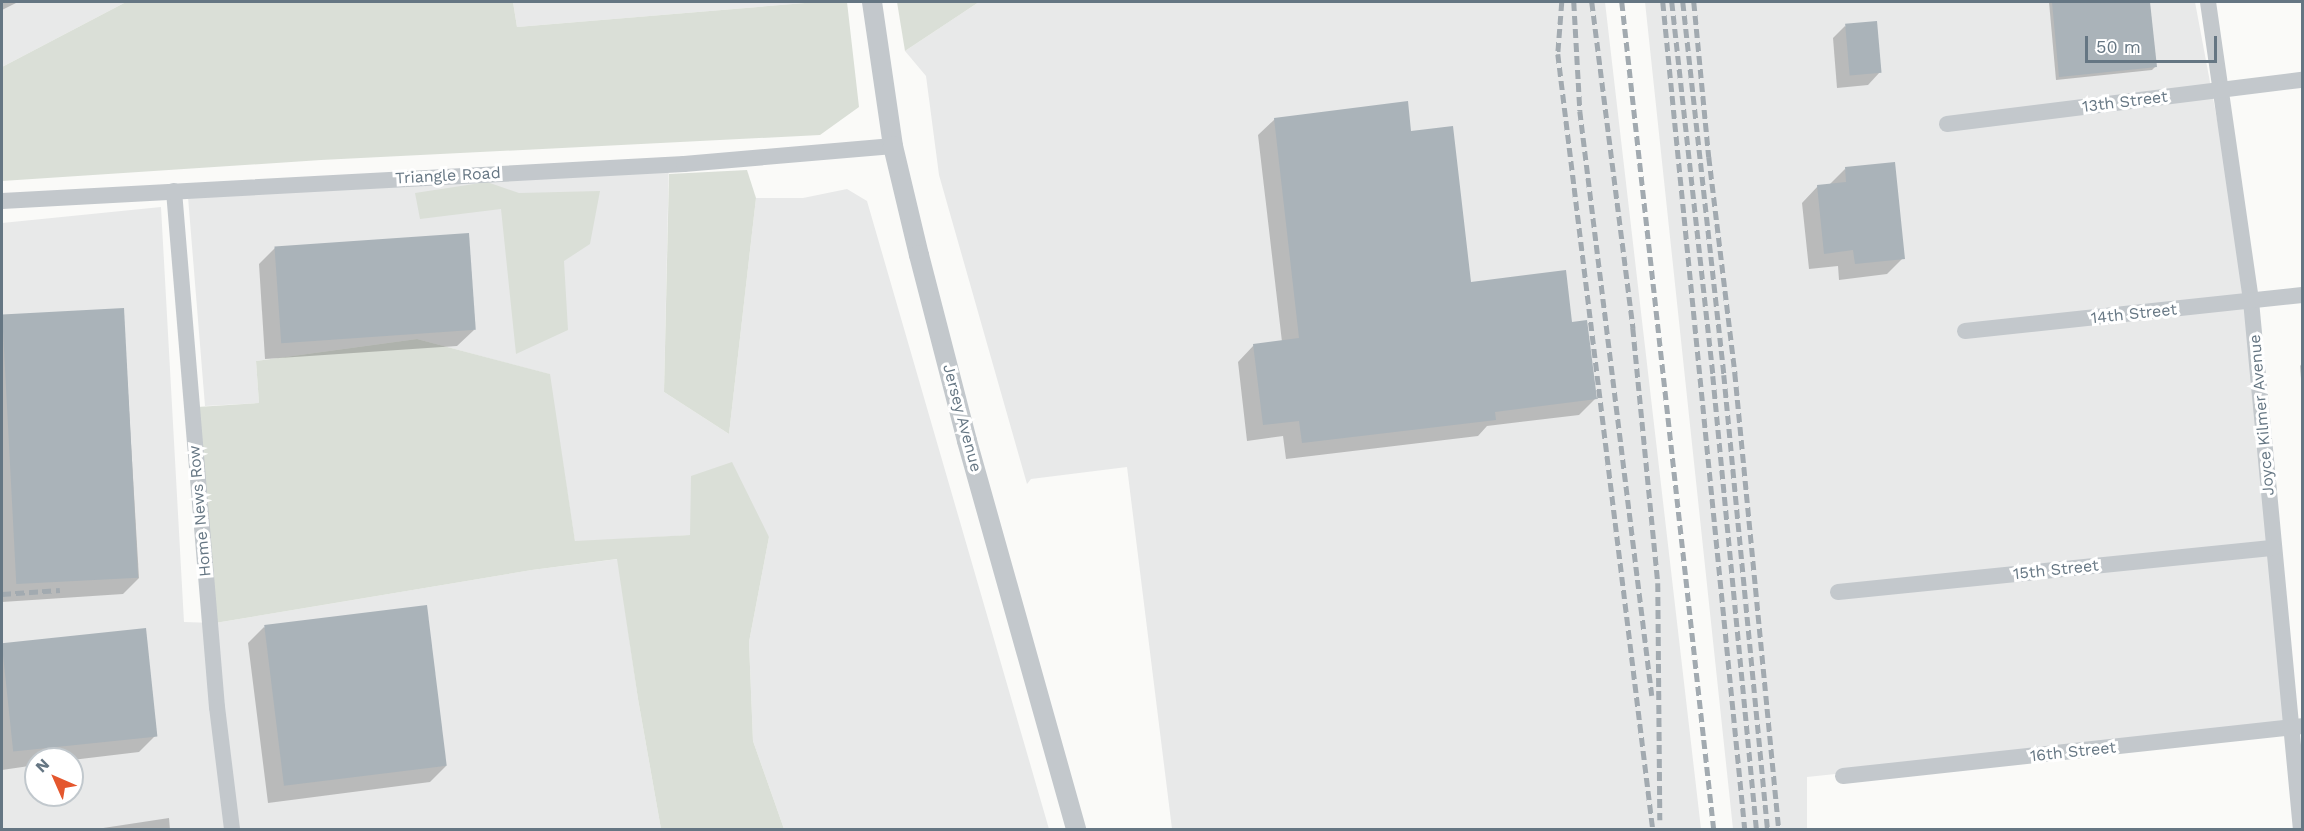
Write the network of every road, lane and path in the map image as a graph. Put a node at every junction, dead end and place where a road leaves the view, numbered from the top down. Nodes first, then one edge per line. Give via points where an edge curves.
1 (872, 2) edge
2 (2208, 2) edge
3 (2302, 80) edge
4 (2220, 90) junction
5 (1947, 124) dead end
6 (893, 146) junction
7 (174, 191) junction
8 (2, 201) edge
9 (2302, 295) edge
10 (2250, 301) junction
11 (1965, 331) dead end
12 (2274, 548) junction
13 (1838, 592) dead end
14 (2297, 727) edge
15 (1843, 776) dead end
16 (232, 830) edge
17 (1076, 830) edge
18 (2301, 830) edge

1 - 6 street, Jersey Avenue
2 - 4 street, Joyce Kilmer Avenue
3 - 4 street, 13th Street
4 - 5 street, 13th Street
4 - 10 street, Joyce Kilmer Avenue
6 - 7 street, Triangle Road via 684,164
6 - 17 street, Jersey Avenue via 967,441
7 - 8 street, Triangle Road
7 - 16 street, Home News Row via 217,707
9 - 10 street, 14th Street
10 - 11 street, 14th Street
10 - 12 street, Joyce Kilmer Avenue
12 - 13 street, 15th Street
12 - 14 street, Joyce Kilmer Avenue
14 - 15 street, 16th Street
14 - 18 street, Joyce Kilmer Avenue

